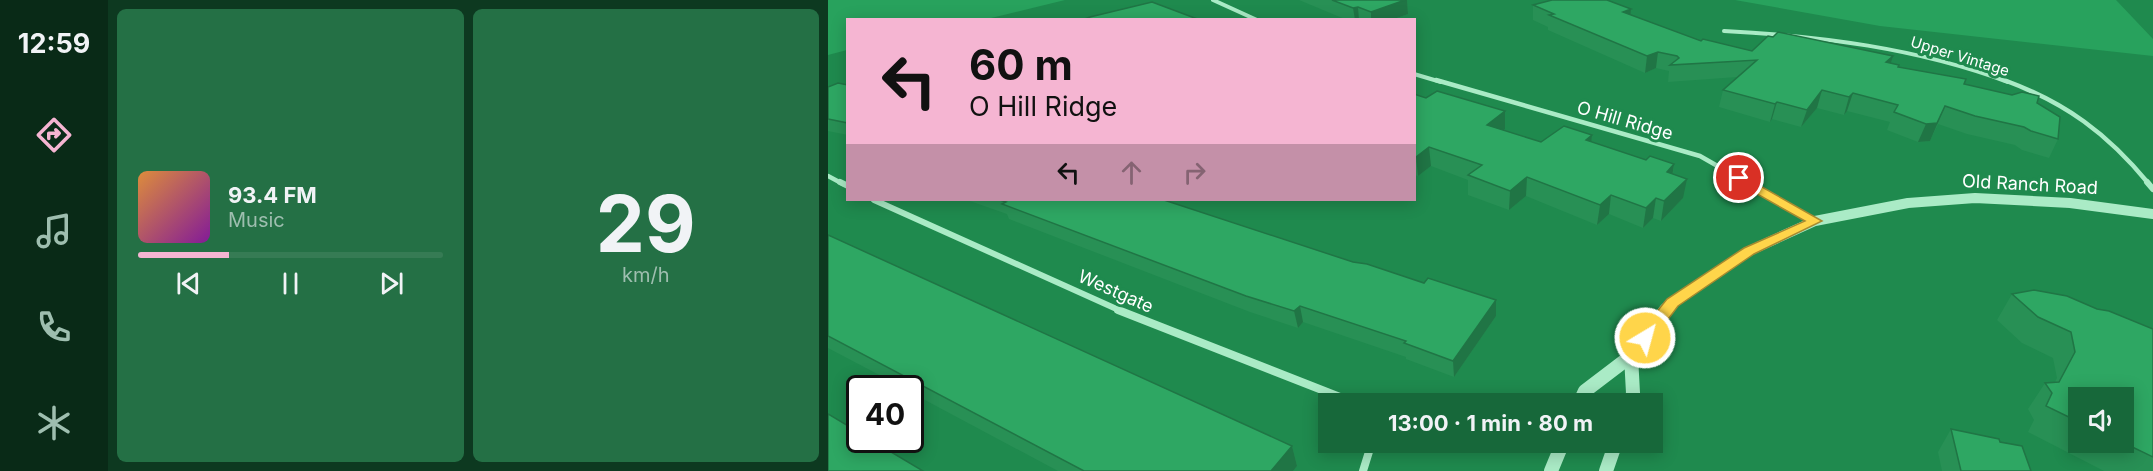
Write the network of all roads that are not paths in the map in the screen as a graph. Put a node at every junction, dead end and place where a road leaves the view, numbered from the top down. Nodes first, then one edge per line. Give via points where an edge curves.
1 (1213, 0) edge
2 (1253, 18) edge
3 (1724, 31) dead end
4 (1416, 75) edge
5 (828, 176) edge
6 (846, 185) edge
7 (2153, 189) edge
8 (876, 201) edge
9 (2153, 214) edge
10 (1815, 221) junction
11 (1631, 356) junction
12 (1329, 393) edge
13 (1584, 393) edge
14 (1634, 393) edge
15 (1369, 453) edge
16 (1558, 453) edge
17 (1612, 453) edge
18 (1363, 471) edge
19 (1551, 471) edge
20 (1606, 471) edge

1 - 2 street
3 - 7 street, Upper Vintage via 1786,33 1848,42 1928,56 1985,74 2079,117 2107,137
4 - 10 street, O Hill Ridge via 1700,156
5 - 6 street
8 - 12 street, Westgate via 1147,323
9 - 10 street, Old Ranch Road via 2070,202 1975,198 1908,203
10 - 11 street, Old Ranch Road via 1749,251 1672,302
11 - 13 street, Old Ranch Road
11 - 14 street
15 - 18 street
16 - 19 street
17 - 20 street

